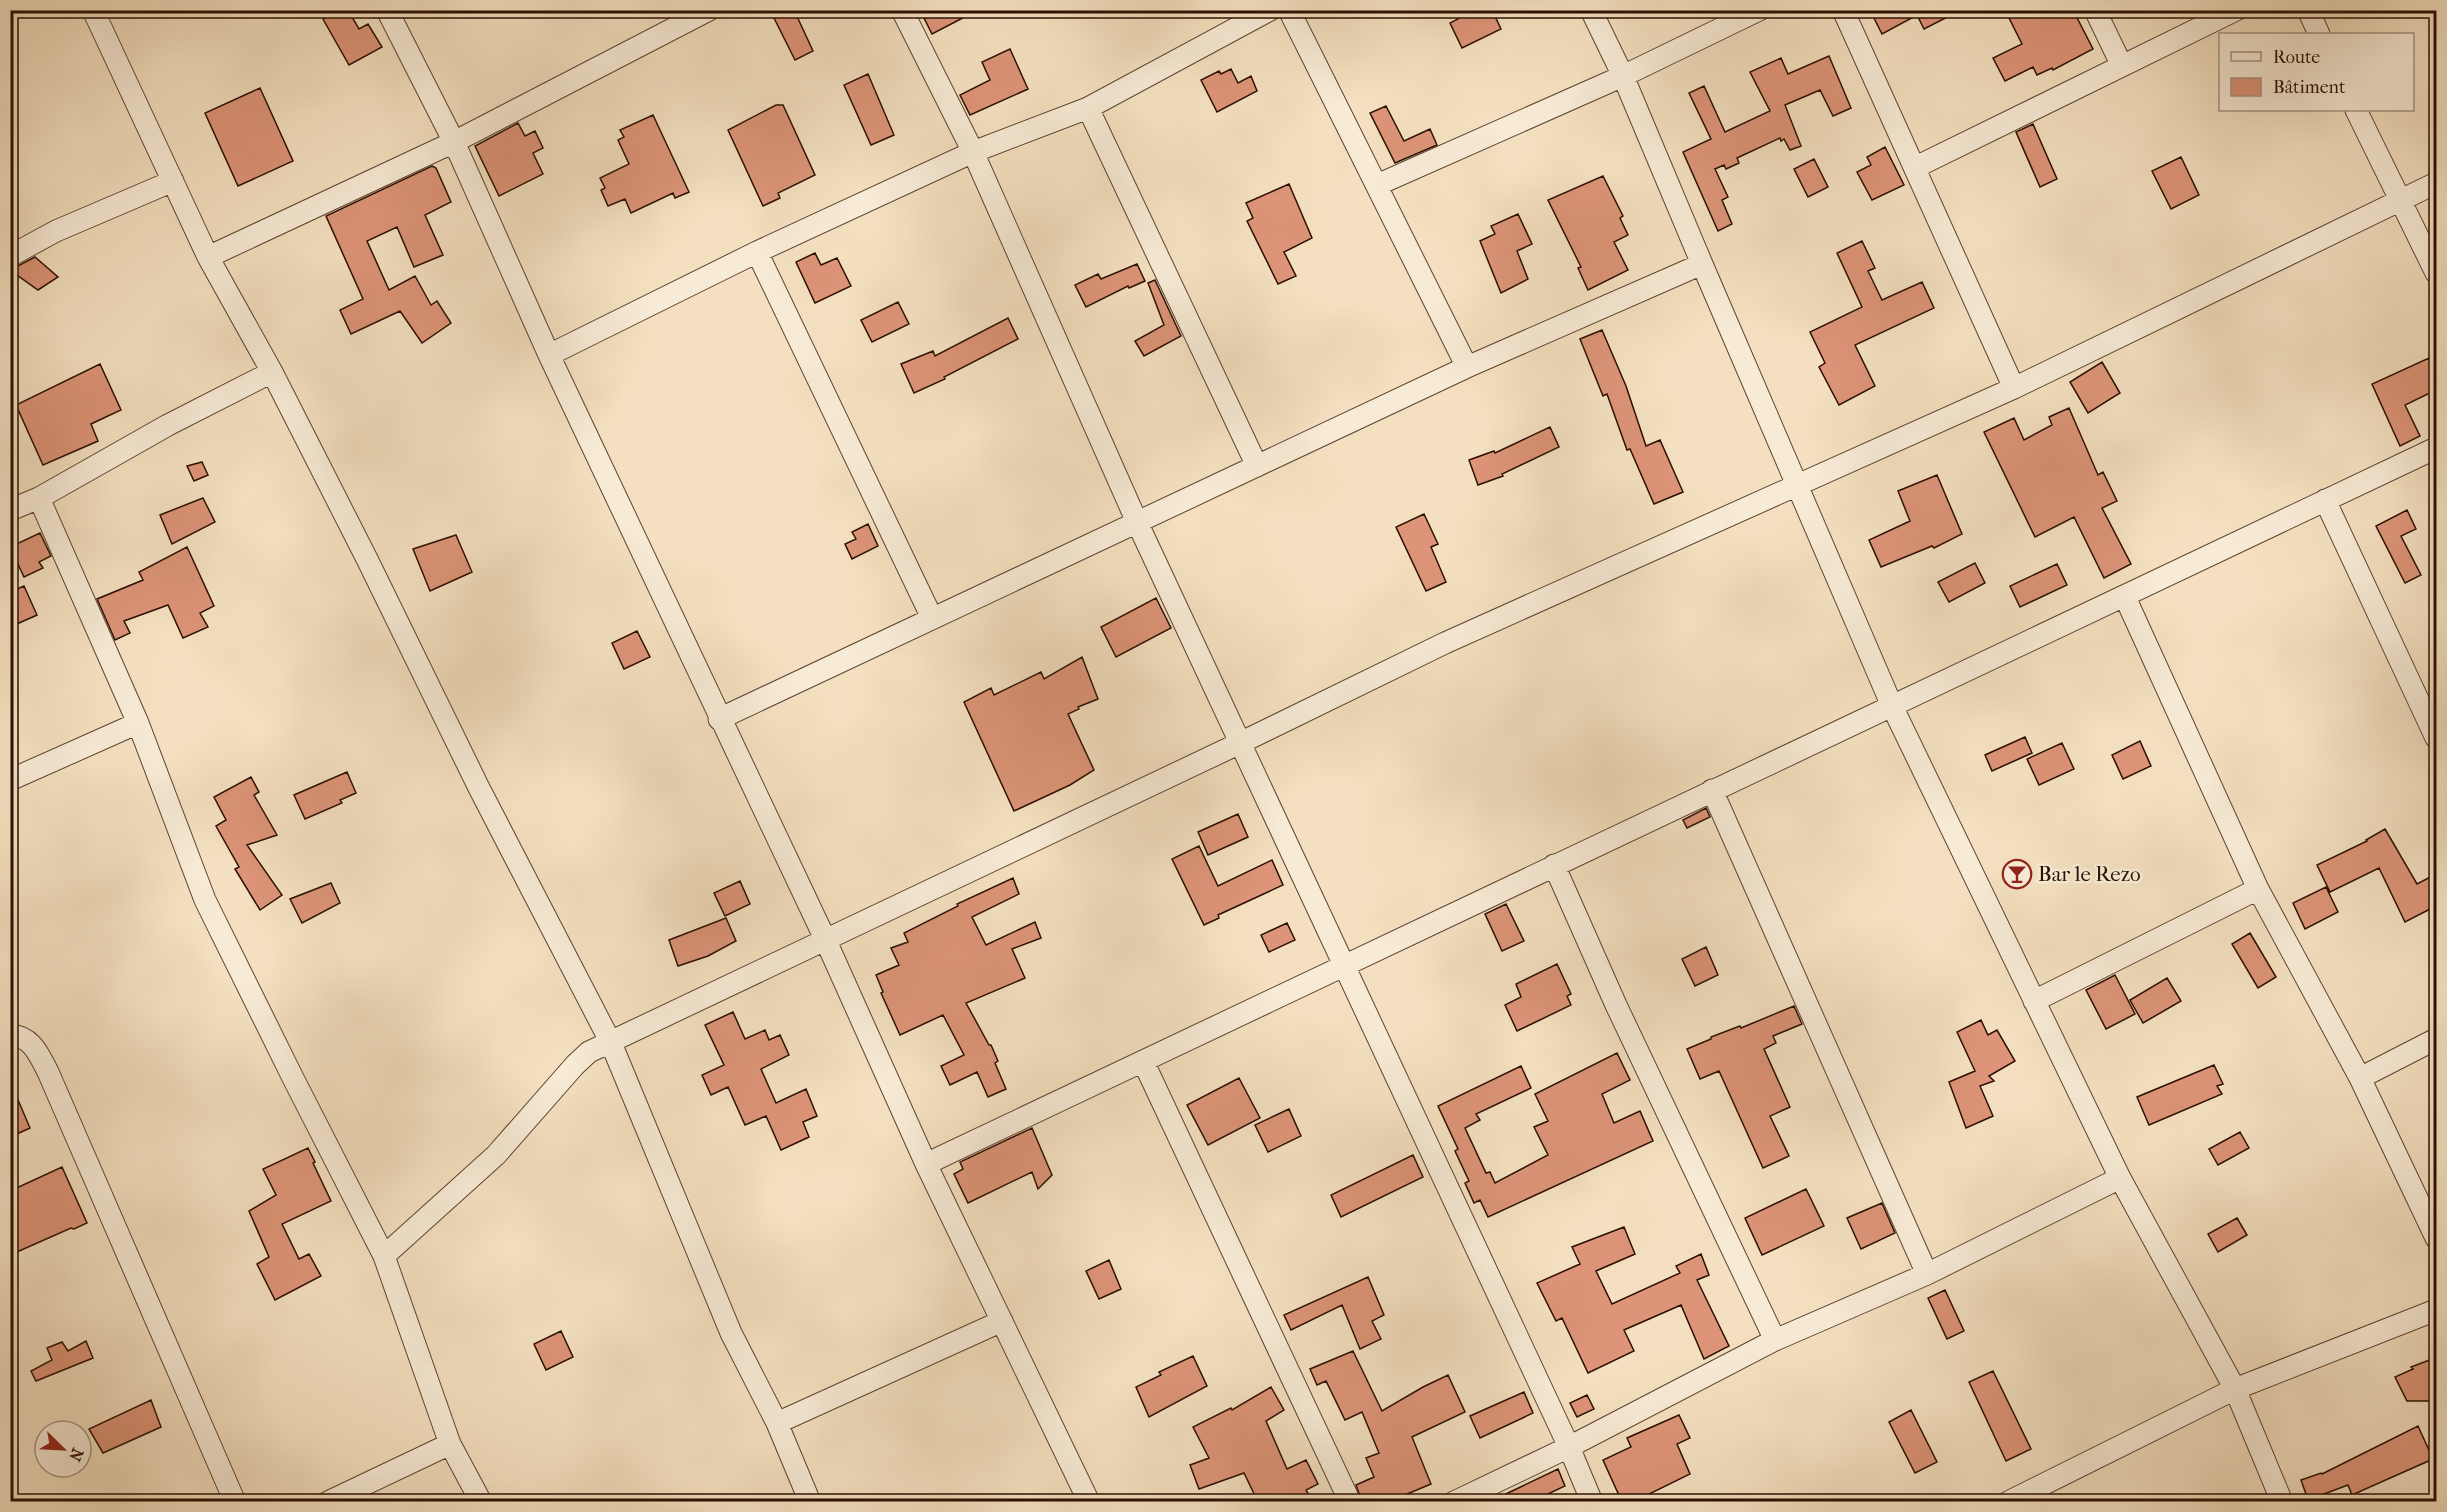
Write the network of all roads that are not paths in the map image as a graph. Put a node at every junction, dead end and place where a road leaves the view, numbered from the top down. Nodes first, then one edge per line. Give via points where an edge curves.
1 (93, 10) edge
2 (387, 10) edge
3 (709, 10) edge
4 (902, 10) edge
5 (1270, 10) edge
6 (1289, 10) edge
7 (1591, 10) edge
8 (1759, 10) edge
9 (1843, 10) edge
10 (2096, 10) edge
11 (2236, 10) edge
12 (2308, 10) edge
13 (2319, 33) edge
14 (2122, 66) junction
15 (1623, 76) junction
16 (1088, 108) junction
17 (2356, 111) edge
18 (454, 142) junction
19 (973, 152) junction
20 (1916, 167) junction
21 (172, 182) junction
22 (2436, 183) edge
23 (1377, 185) junction
24 (2400, 201) junction
25 (757, 252) junction
26 (10, 256) edge
27 (208, 257) junction
28 (1702, 264) junction
29 (2436, 273) edge
30 (549, 356) junction
31 (1467, 367) junction
32 (272, 372) junction
33 (2014, 388) junction
34 (2436, 447) edge
35 (1257, 466) junction
36 (1797, 487) junction
37 (39, 498) junction
38 (2325, 500) junction
39 (10, 510) edge
40 (1137, 522) junction
41 (2125, 597) junction
42 (932, 618) junction
43 (1892, 706) junction
44 (719, 719) junction
45 (138, 723) junction
46 (2436, 738) edge
47 (1240, 743) junction
48 (10, 780) edge
49 (1712, 790) junction
50 (1554, 865) junction
51 (2258, 889) junction
52 (826, 941) junction
53 (1344, 965) junction
54 (2034, 1001) junction
55 (10, 1035) edge
56 (2436, 1039) edge
57 (611, 1043) junction
58 (1143, 1061) junction
59 (2360, 1078) junction
60 (926, 1164) junction
61 (2120, 1178) junction
62 (2436, 1238) edge
63 (384, 1256) junction
64 (1927, 1274) junction
65 (2436, 1310) edge
66 (1002, 1321) junction
67 (1775, 1340) junction
68 (2235, 1389) junction
69 (777, 1423) junction
70 (450, 1444) junction
71 (1569, 1447) junction
72 (235, 1502) edge
73 (328, 1502) edge
74 (481, 1502) edge
75 (810, 1502) edge
76 (1089, 1502) edge
77 (1350, 1502) edge
78 (1454, 1502) edge
79 (1592, 1502) edge
80 (2008, 1502) edge
81 (2282, 1502) edge

1 - 21 street
2 - 18 street
3 - 18 street
4 - 19 street
5 - 16 street
6 - 23 street
7 - 15 street
8 - 15 street
9 - 20 street
10 - 14 street
11 - 14 street
12 - 13 street
14 - 20 street
15 - 23 street
15 - 28 street
16 - 19 street
16 - 35 street
17 - 24 street
18 - 27 street
18 - 30 street
19 - 25 street
19 - 40 street
20 - 33 street
21 - 26 street via 56,231
21 - 27 street
22 - 24 street
23 - 31 street
24 - 29 street
24 - 33 street
25 - 30 street
25 - 42 street
27 - 32 street
28 - 31 street
28 - 36 street
30 - 44 street
31 - 35 street
32 - 37 street via 168,424
32 - 57 street
33 - 36 street
34 - 38 street
35 - 40 street
36 - 43 street
36 - 47 street via 1445,643
37 - 39 street
37 - 45 street
38 - 41 street
38 - 46 street
40 - 42 street
40 - 47 street
41 - 43 street
41 - 51 street
42 - 44 street
43 - 49 street
43 - 54 street
44 - 52 street
45 - 48 street
45 - 63 street via 205,900
47 - 52 street
47 - 53 street
49 - 50 street
49 - 64 street
50 - 53 street
50 - 67 street
51 - 54 street
51 - 59 street
52 - 57 street
52 - 60 street
53 - 58 street
53 - 71 street
54 - 61 street
55 - 72 street via 25,1039 36,1049 48,1072
56 - 59 street
57 - 63 street via 589,1052 575,1065 496,1155
57 - 69 street via 731,1333
58 - 60 street
58 - 77 street
59 - 62 street
60 - 66 street
61 - 64 street
61 - 68 street
63 - 70 street
64 - 67 street
65 - 68 street
66 - 69 street
66 - 76 street
67 - 71 street
68 - 80 street
68 - 81 street
69 - 75 street
70 - 73 street
70 - 74 street
71 - 78 street
71 - 79 street

